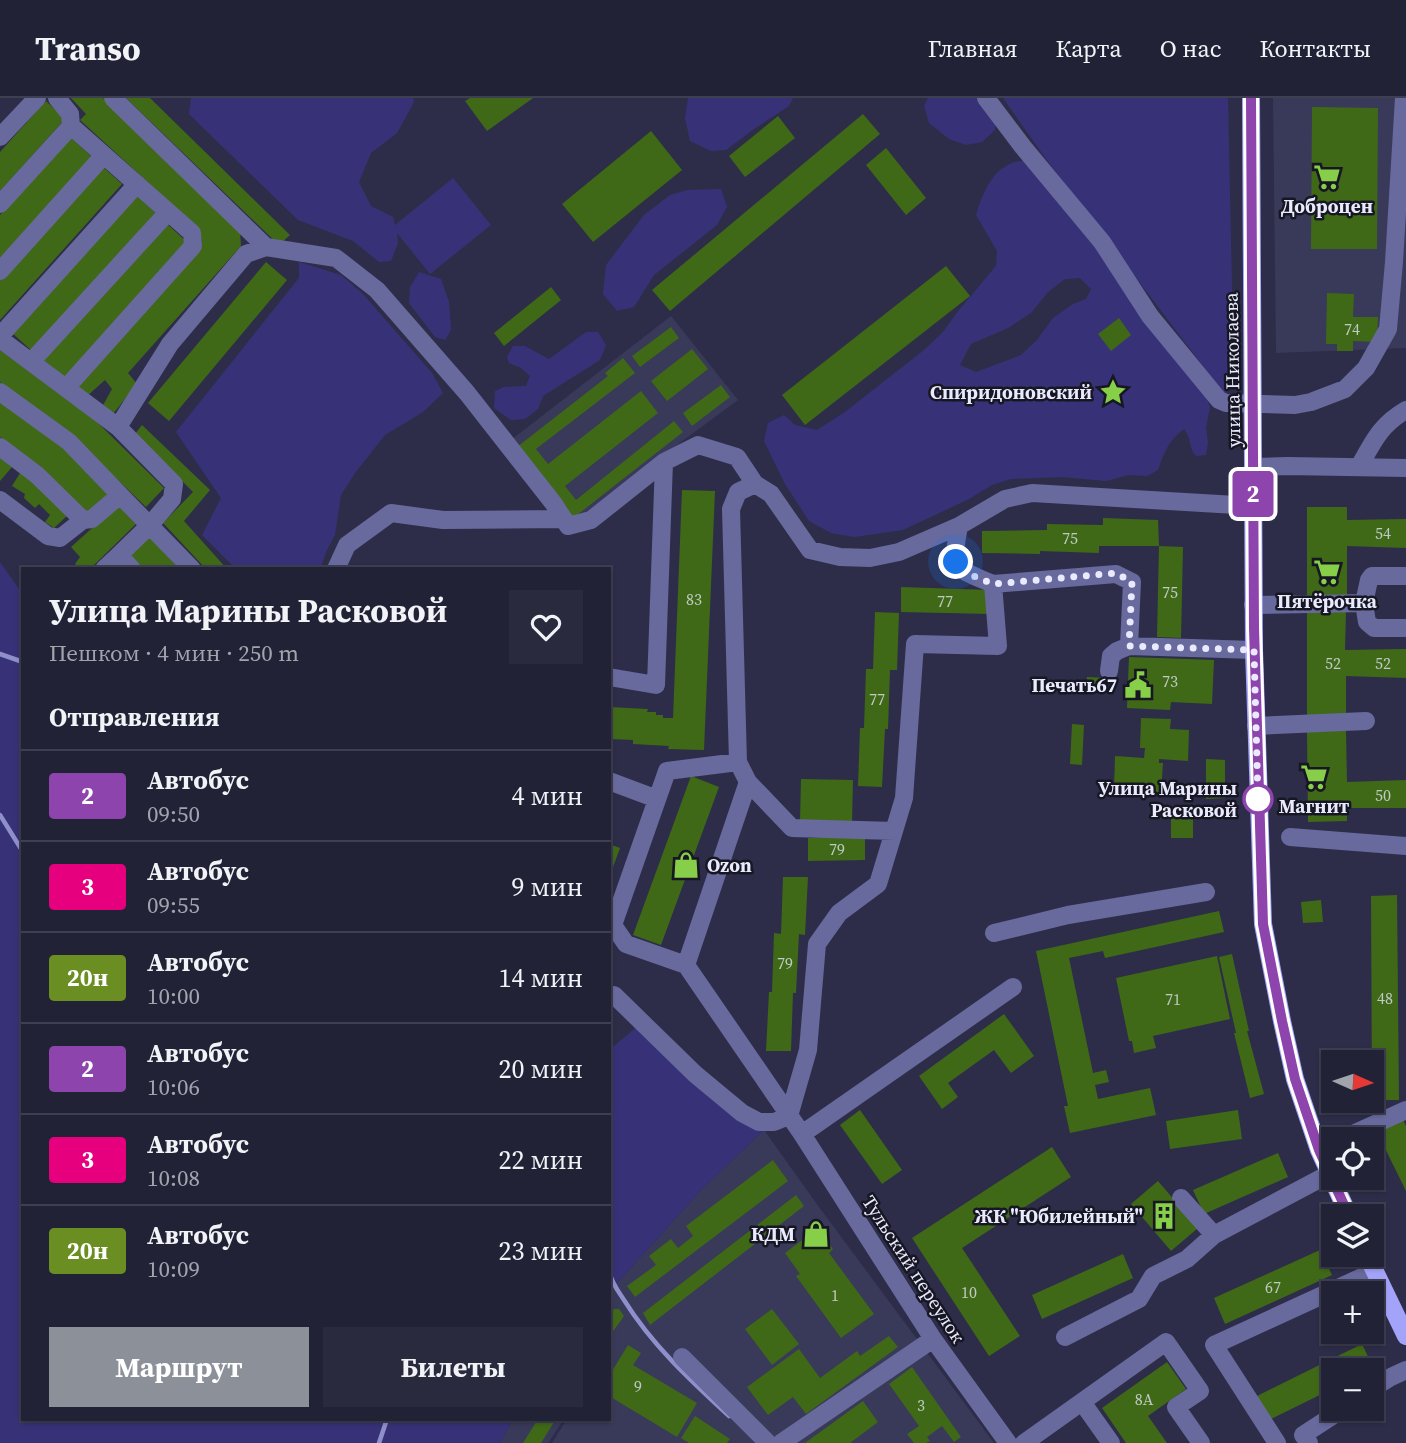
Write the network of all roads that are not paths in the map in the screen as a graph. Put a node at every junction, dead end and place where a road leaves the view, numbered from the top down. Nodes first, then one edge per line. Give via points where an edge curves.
1 (37, 98) edge
2 (57, 98) edge
3 (113, 98) edge
4 (986, 98) edge
5 (1251, 98) edge
6 (1404, 98) edge
7 (71, 126) junction
8 (0, 137) edge
9 (104, 155) junction
10 (137, 184) junction
11 (0, 204) edge
12 (168, 212) junction
13 (266, 247) junction
14 (0, 271) edge
15 (0, 337) edge
16 (31, 362) junction
17 (66, 388) junction
18 (0, 392) edge
19 (1253, 404) junction
20 (1406, 410) edge
21 (118, 427) junction
22 (0, 447) edge
23 (664, 462) junction
24 (1254, 467) junction
25 (1359, 467) junction
26 (1406, 468) edge
27 (755, 484) junction
28 (120, 495) junction
29 (0, 500) edge
30 (1253, 506) junction
31 (564, 519) junction
32 (83, 520) junction
33 (150, 526) junction
34 (959, 526) junction
35 (119, 555) junction
36 (106, 567) edge
37 (130, 567) edge
38 (190, 567) edge
39 (338, 567) edge
40 (1406, 576) edge
41 (993, 584) junction
42 (1364, 603) junction
43 (1253, 605) junction
44 (1406, 628) edge
45 (1129, 646) junction
46 (1254, 650) junction
47 (1109, 671) dead end
48 (611, 677) edge
49 (1366, 721) dead end
50 (1256, 726) junction
51 (738, 762) junction
52 (611, 782) edge
53 (748, 782) junction
54 (657, 799) junction
55 (894, 831) junction
56 (1290, 837) dead end
57 (1406, 846) edge
58 (1206, 892) dead end
59 (994, 933) dead end
60 (686, 965) junction
61 (1013, 987) dead end
62 (614, 995) dead end
63 (1406, 1110) edge
64 (789, 1116) junction
65 (1368, 1127) edge
66 (802, 1134) junction
67 (1321, 1136) edge
68 (1321, 1178) edge
69 (1181, 1198) dead end
70 (1214, 1235) junction
71 (1363, 1267) edge
72 (1373, 1267) edge
73 (1406, 1336) edge
74 (1065, 1337) dead end
75 (933, 1339) junction
76 (682, 1357) dead end
77 (1406, 1370) edge
78 (1384, 1381) edge
79 (1082, 1402) junction
80 (1327, 1421) edge
81 (1301, 1440) edge
82 (768, 1443) edge
83 (781, 1443) edge
84 (1008, 1443) edge
85 (1024, 1443) edge
86 (1111, 1443) edge
87 (1201, 1443) edge
88 (1278, 1443) edge

1 - 8 street
2 - 7 street via 70,114
3 - 13 street
4 - 19 street via 1102,242 1150,316 1219,400
5 - 19 main road, улица Николаева
6 - 19 street via 1388,329 1366,368 1345,389 1295,405
7 - 9 street
7 - 11 street
9 - 10 street
9 - 14 street
10 - 12 street
10 - 15 street
12 - 16 street
12 - 17 street via 192,233 193,246
13 - 21 street via 246,254 170,344
13 - 31 street via 335,258 377,290 467,393
15 - 16 street
16 - 17 street
17 - 21 street
18 - 28 street via 69,442
19 - 24 main road, улица Николаева
20 - 25 street via 1381,428
21 - 33 street via 174,484 172,499
22 - 32 street
23 - 27 street via 698,445 737,457
23 - 31 street via 591,520 568,526
23 - 48 street via 656,685
24 - 25 street
24 - 30 main road, улица Николаева
25 - 26 street
27 - 34 street via 771,494 810,550 840,557 870,558 898,552
27 - 51 street via 738,492 731,509
28 - 32 street via 92,519
28 - 33 street
29 - 32 street via 48,536 60,538
30 - 34 street via 1032,493 1005,499
30 - 43 main road, улица Николаева
31 - 39 street via 443,520 391,513 347,545
33 - 35 street
33 - 38 street
34 - 41 street via 958,568
35 - 36 street
35 - 37 street
40 - 42 street via 1373,576
41 - 45 street via 1116,573 1132,582
41 - 55 street via 998,646 915,644 904,797
42 - 43 street
42 - 44 street via 1367,622 1374,628
43 - 46 main road, улица Николаева
45 - 46 street
45 - 47 street via 1111,656
46 - 50 main road, улица Николаева
49 - 50 street
50 - 67 main road, улица Николаева via 1263,924 1295,1079
51 - 53 street
51 - 54 street via 667,771
52 - 54 street
53 - 55 street via 792,828
53 - 60 street
54 - 60 street via 613,925 626,944
55 - 64 street via 878,884 839,913 817,944 808,1050
56 - 57 street
58 - 59 street via 1068,915
60 - 64 street, Тульский переулок
61 - 66 street
62 - 64 street via 695,1074 742,1112 759,1122
63 - 65 street
64 - 66 street, Тульский переулок
66 - 75 street, Тульский переулок
68 - 70 street
69 - 70 street
70 - 74 street via 1187,1259 1153,1276 1139,1299
71 - 88 street via 1214,1345
72 - 73 main road
75 - 83 street
75 - 84 street, Тульский переулок
76 - 82 street
77 - 78 street
79 - 85 street
79 - 86 street
79 - 87 street via 1166,1342 1200,1391 1176,1407
80 - 81 street

